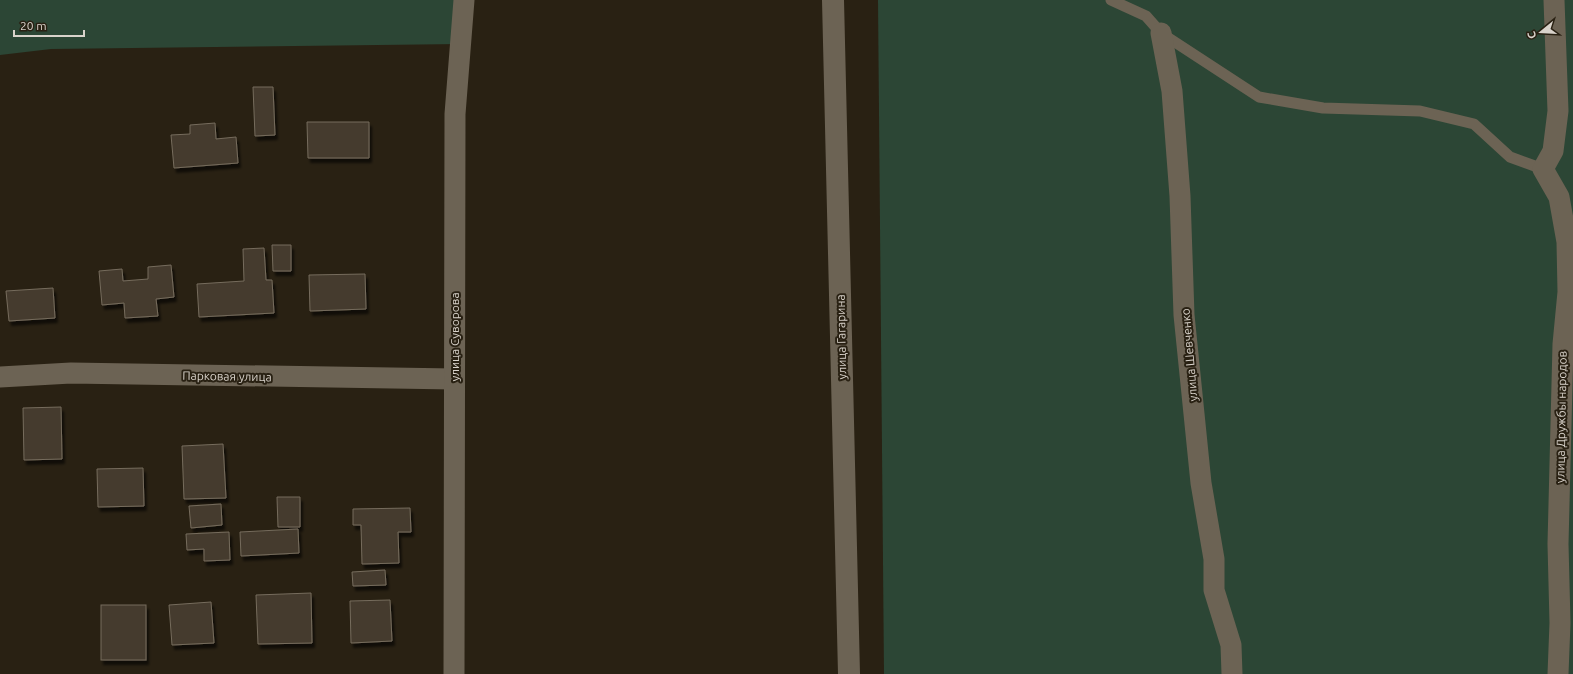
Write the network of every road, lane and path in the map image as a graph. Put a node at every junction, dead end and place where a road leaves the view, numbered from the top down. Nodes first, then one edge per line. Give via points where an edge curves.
1 (464, 0) edge
2 (833, 0) edge
3 (1111, 0) edge
4 (1554, 0) edge
5 (1161, 33) junction
6 (1543, 169) junction
7 (1570, 265) edge
8 (0, 377) edge
9 (454, 379) junction
10 (1566, 612) edge
11 (454, 674) edge
12 (849, 674) edge
13 (1232, 674) edge
14 (1558, 674) edge

1 - 9 street, улица Суворова via 456,114
2 - 12 street, улица Гагарина
3 - 5 lane via 1146,16
4 - 6 street via 1558,111 1553,151
5 - 6 lane via 1259,97 1323,108 1420,111 1474,124 1510,157
5 - 13 street, улица Шевченко via 1172,99 1180,196 1184,315 1201,483 1214,559 1214,590 1231,645
6 - 7 street, улица Дружбы народов via 1559,197
7 - 10 street, улица Дружбы народов via 1562,352 1558,544
8 - 9 street, Парковая улица via 71,373
9 - 11 street, улица Суворова
10 - 14 street, улица Дружбы народов

